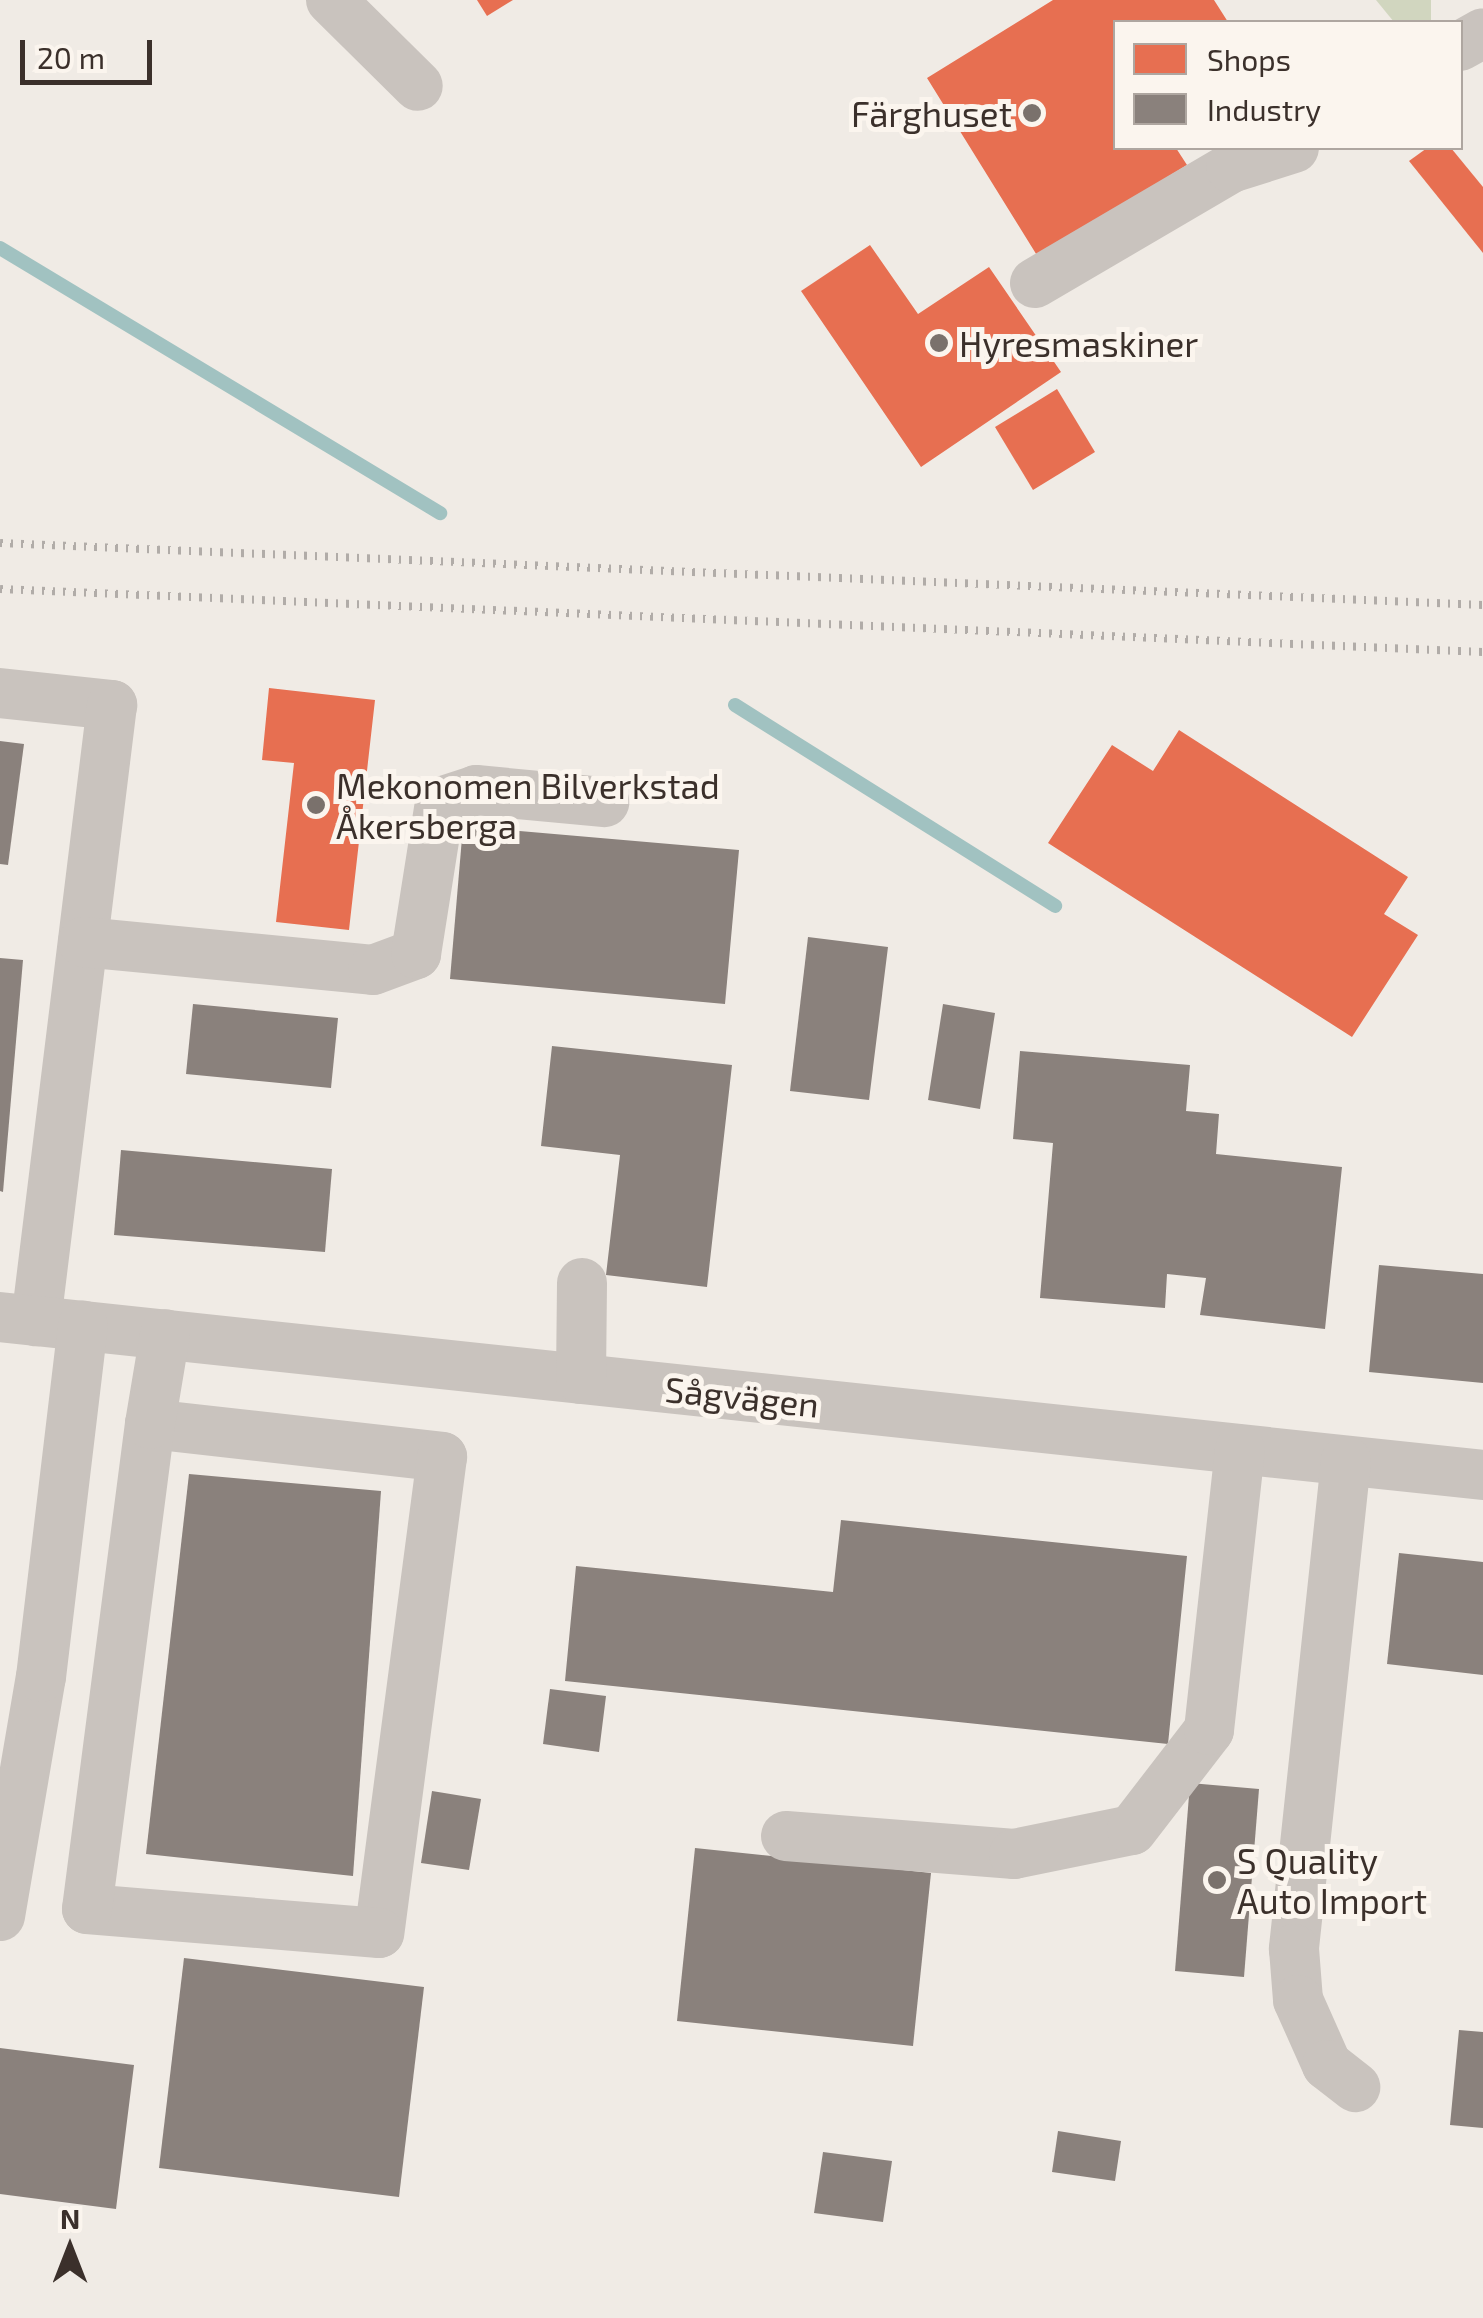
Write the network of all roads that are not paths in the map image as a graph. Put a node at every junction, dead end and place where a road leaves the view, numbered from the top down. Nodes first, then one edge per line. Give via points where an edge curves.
1 (331, 0) edge
2 (418, 86) dead end
3 (1288, 150) edge
4 (1035, 283) dead end
5 (0, 693) edge
6 (604, 802) dead end
7 (83, 942) junction
8 (582, 1283) dead end
9 (40, 1321) edge
10 (166, 1334) junction
11 (581, 1379) junction
12 (150, 1424) junction
13 (1240, 1450) junction
14 (1346, 1460) junction
15 (1483, 1475) edge
16 (786, 1836) dead end
17 (0, 1916) edge
18 (1354, 2087) dead end

1 - 2 street
3 - 4 street via 1232,168
5 - 7 street via 112,705
6 - 7 street via 476,790 440,802 416,954 373,970
7 - 9 street
8 - 11 street
9 - 10 street, Sågvägen
9 - 17 street via 41,1677
10 - 11 street, Sågvägen
10 - 12 street
11 - 13 street, Sågvägen
12 - 12 street via 442,1457 379,1934 87,1909
13 - 14 street, Sågvägen
13 - 16 street via 1209,1730 1132,1830 1014,1854
14 - 15 street, Sågvägen
14 - 18 street via 1294,1949 1298,2000 1327,2065

